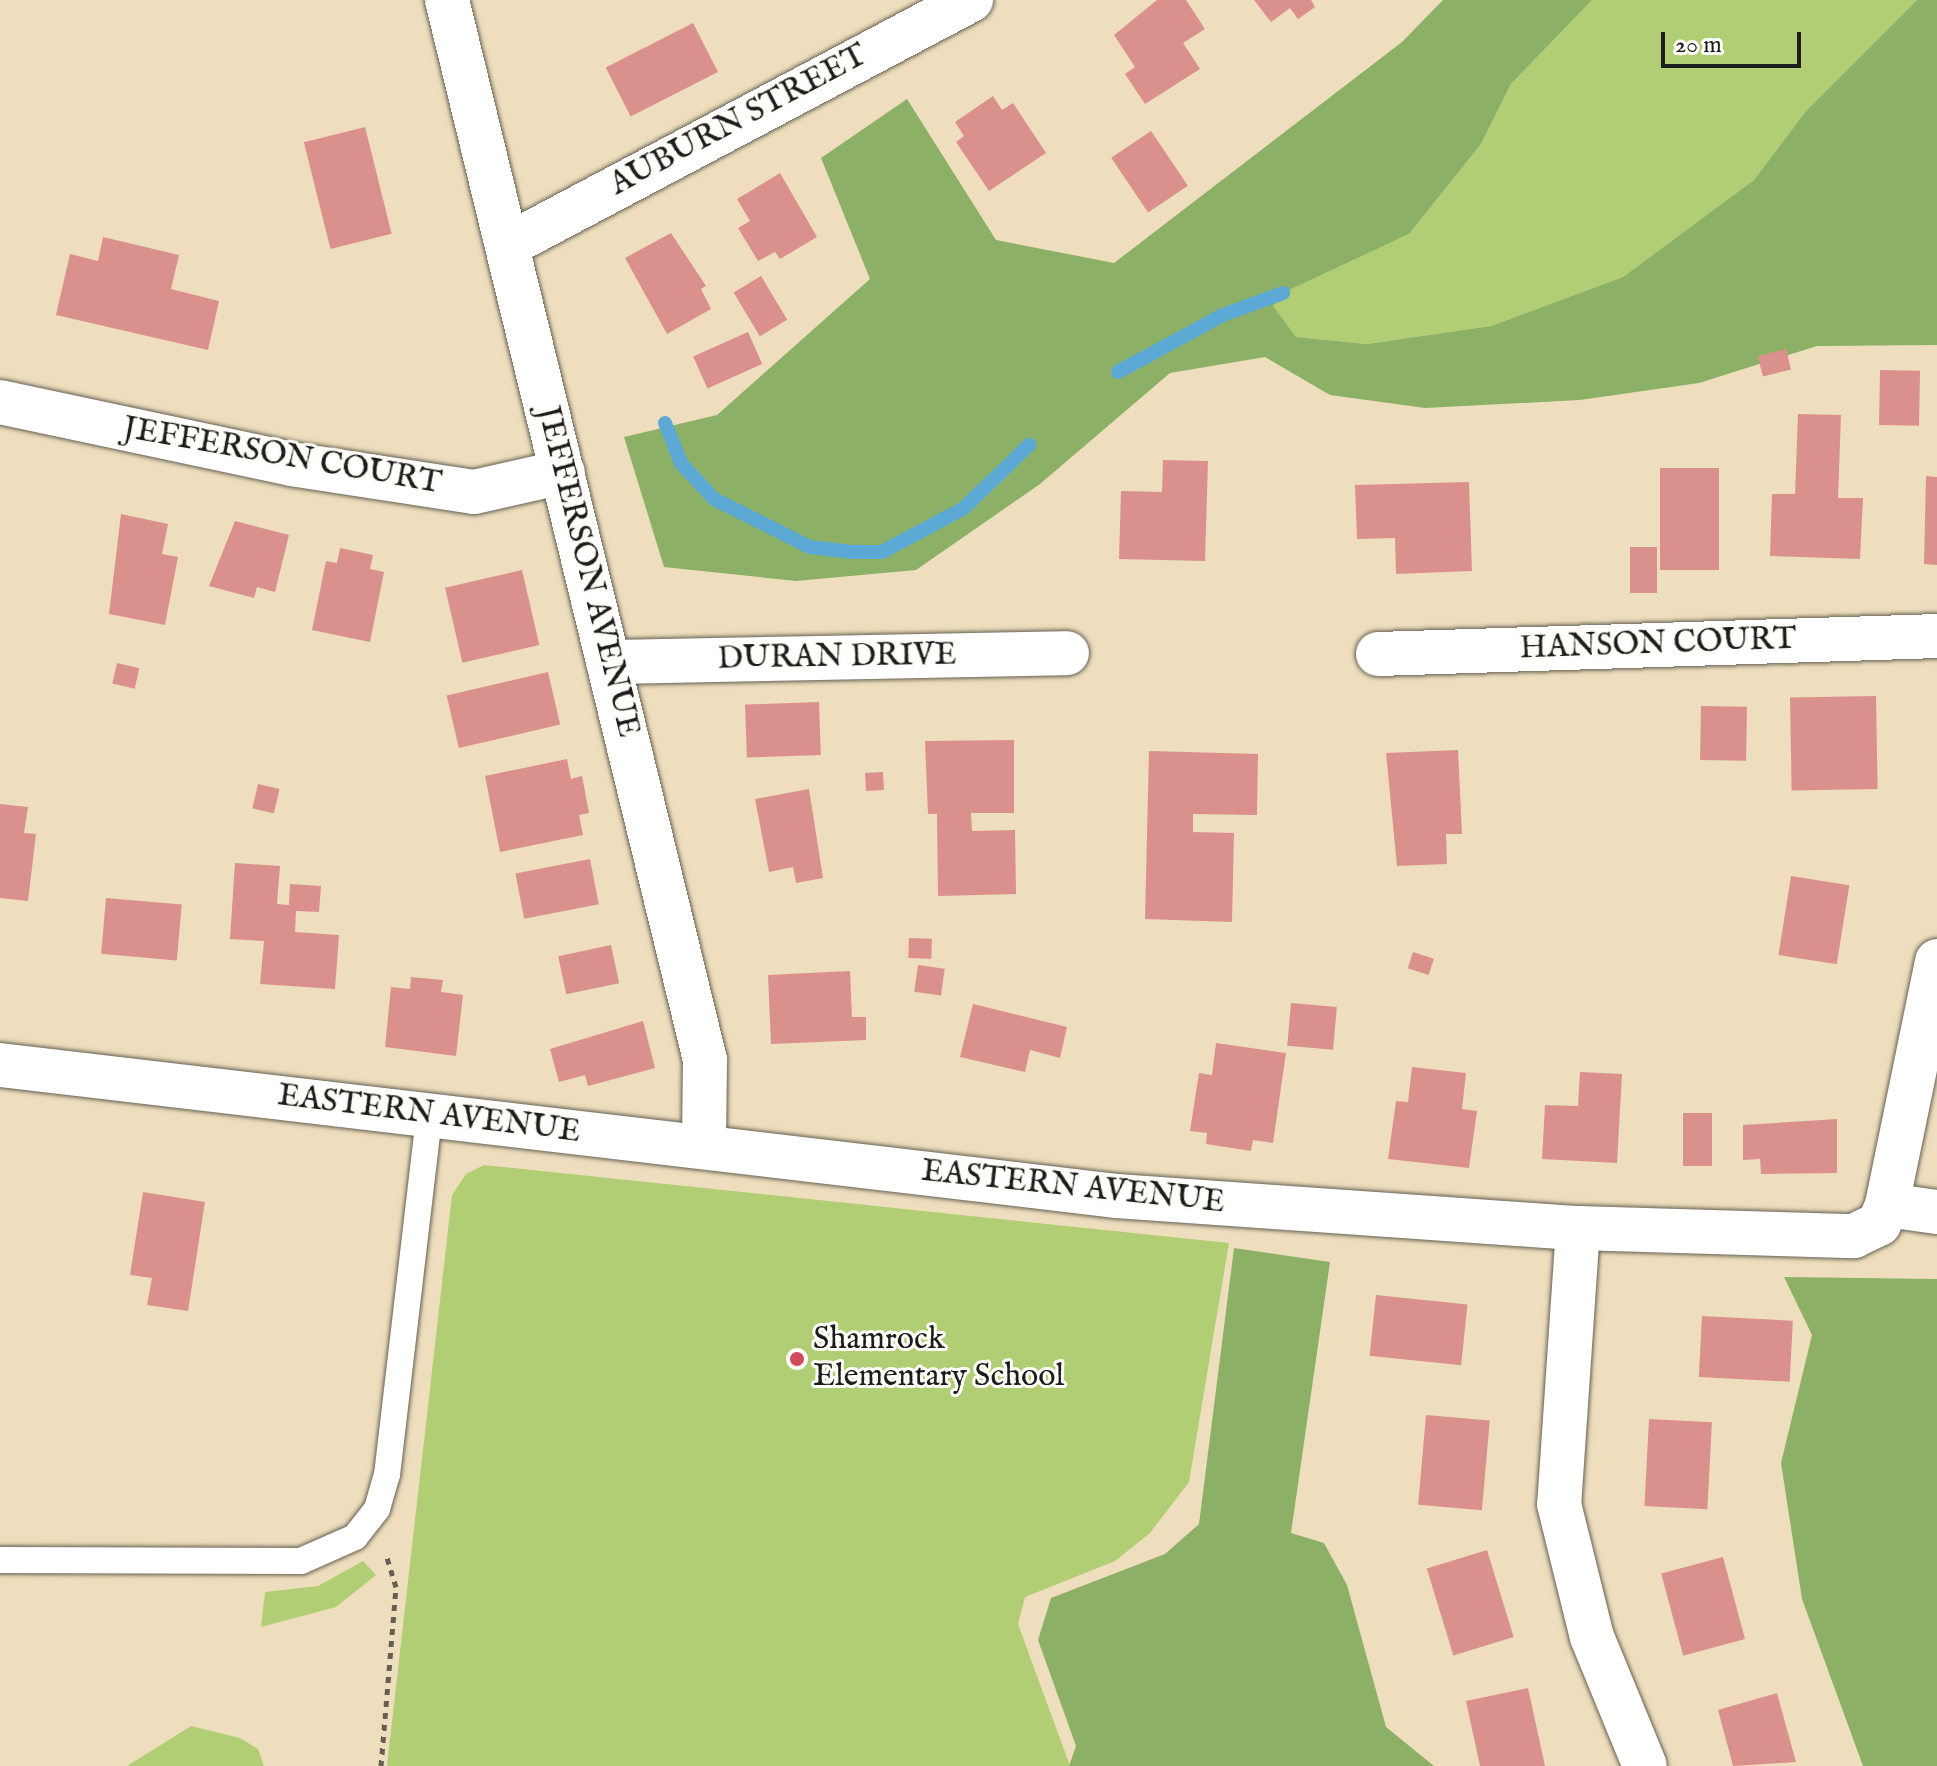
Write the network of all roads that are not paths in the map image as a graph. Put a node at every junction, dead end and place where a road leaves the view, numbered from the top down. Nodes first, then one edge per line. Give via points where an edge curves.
1 (447, 0) edge
2 (971, 0) edge
3 (508, 245) junction
4 (0, 402) edge
5 (563, 472) junction
6 (1937, 636) edge
7 (1067, 653) dead end
8 (1378, 654) dead end
9 (608, 662) junction
10 (1937, 961) edge
11 (0, 1065) edge
12 (429, 1115) junction
13 (704, 1147) junction
14 (1887, 1205) junction
15 (1937, 1212) edge
16 (1578, 1228) junction
17 (0, 1560) edge
18 (1645, 1766) edge

1 - 3 street, JEFFERSON AVENUE
2 - 3 street, AUBURN STREET
3 - 5 street, JEFFERSON AVENUE
4 - 5 street, JEFFERSON COURT via 291,464 474,492
5 - 9 street, JEFFERSON AVENUE
6 - 8 street, HANSON COURT
7 - 9 street, DURAN DRIVE
9 - 13 street, JEFFERSON AVENUE via 705,1060
10 - 14 street
11 - 12 street, EASTERN AVENUE
12 - 13 street, EASTERN AVENUE
12 - 17 lane via 387,1475 363,1529 335,1551 301,1561
13 - 16 street, EASTERN AVENUE via 1117,1196
14 - 15 street
14 - 16 street, EASTERN AVENUE via 1879,1224 1854,1236
16 - 18 street via 1559,1504 1592,1637

